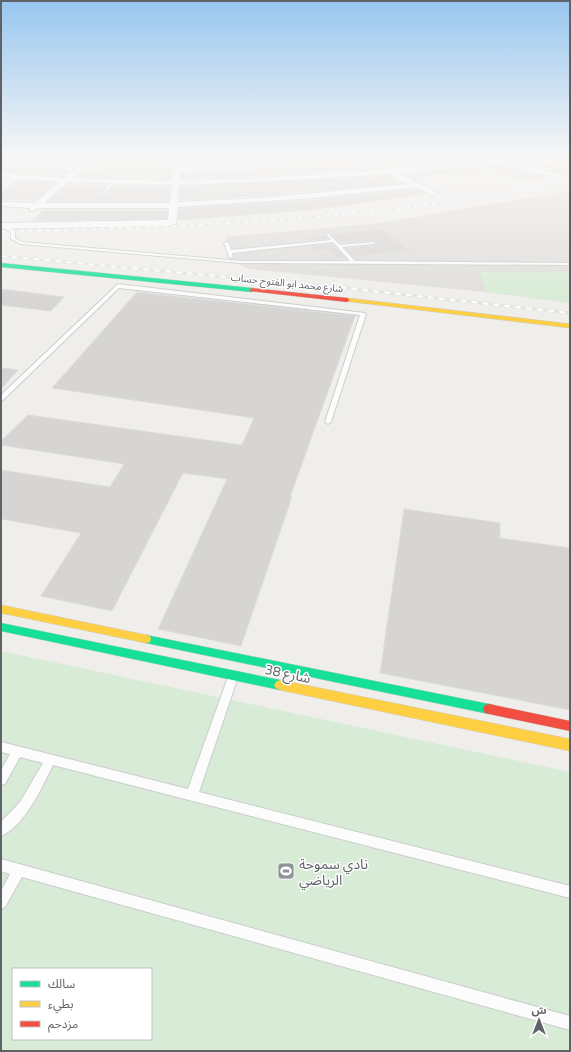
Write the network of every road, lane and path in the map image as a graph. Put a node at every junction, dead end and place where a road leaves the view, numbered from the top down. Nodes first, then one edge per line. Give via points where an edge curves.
1 (37, 206) edge
2 (174, 206) edge
3 (1, 226) edge
4 (12, 226) junction
5 (328, 234) dead end
6 (334, 241) junction
7 (226, 243) dead end
8 (373, 243) dead end
9 (339, 246) junction
10 (229, 252) junction
11 (232, 262) junction
12 (353, 262) junction
13 (570, 264) edge
14 (1, 265) edge
15 (570, 326) edge
16 (1, 399) edge
17 (328, 422) dead end
18 (1, 609) edge
19 (1, 627) edge
20 (233, 676) junction
21 (570, 726) edge
22 (570, 745) edge
23 (1, 747) edge
24 (18, 751) junction
25 (51, 759) junction
26 (1, 780) edge
27 (192, 795) junction
28 (1, 830) edge
29 (1, 865) edge
30 (19, 870) junction
31 (570, 892) edge
32 (1, 904) edge
33 (570, 1024) edge

1 - 4 street
2 - 4 street via 173,222 170,224
3 - 4 street
4 - 11 lane via 8,228 13,233 13,238 21,243
5 - 6 lane
6 - 9 lane
6 - 10 lane
7 - 10 lane
8 - 9 lane
9 - 12 lane
10 - 11 lane
11 - 12 lane
12 - 13 lane
14 - 15 street, شارع محمد ابو الفتوح حساب via 434,309
16 - 17 lane via 118,286 363,314
18 - 21 street, شارع 38
19 - 20 street, شارع 38
20 - 22 street, شارع 38
20 - 27 lane
23 - 24 lane
24 - 25 lane
24 - 26 lane
25 - 27 lane
25 - 28 lane via 15,819
27 - 31 lane
29 - 30 lane
30 - 32 lane
30 - 33 lane

